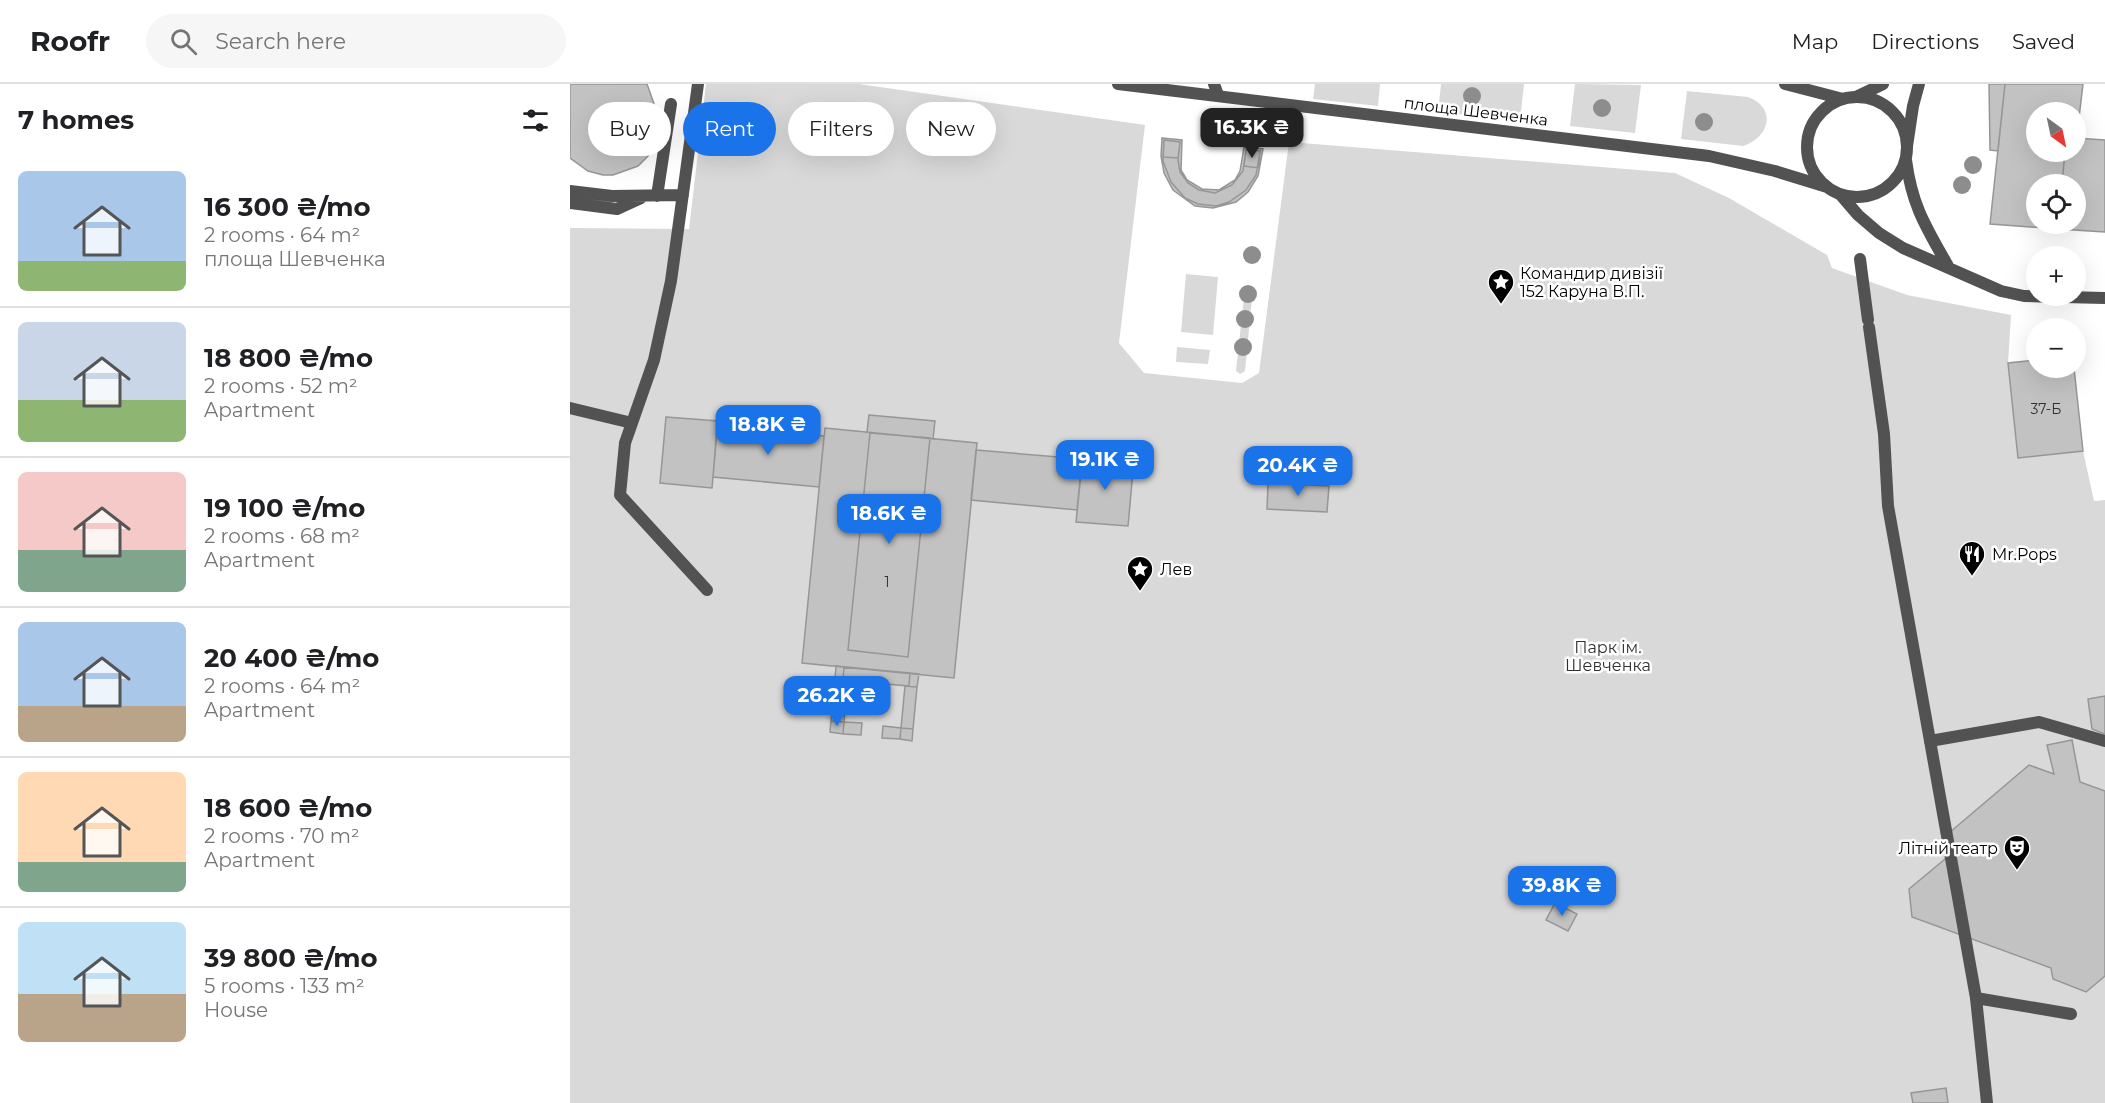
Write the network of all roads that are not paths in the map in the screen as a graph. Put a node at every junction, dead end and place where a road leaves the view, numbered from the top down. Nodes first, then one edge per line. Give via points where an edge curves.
1 (698, 84) edge
2 (1118, 84) edge
3 (1785, 84) edge
4 (1883, 84) edge
5 (1919, 84) edge
6 (1216, 90) edge
7 (1850, 98) junction
8 (1906, 152) junction
9 (660, 156) edge
10 (1827, 187) junction
11 (570, 191) edge
12 (1839, 194) junction
13 (683, 195) junction
14 (651, 196) junction
15 (570, 203) edge
16 (1860, 259) dead end
17 (1948, 266) junction
18 (2105, 298) edge
19 (570, 408) edge
20 (632, 423) junction
21 (707, 590) dead end
22 (1930, 741) junction
23 (2105, 741) edge
24 (1976, 998) junction
25 (2071, 1014) dead end
26 (1987, 1103) edge

1 - 13 street
2 - 6 street, площа Шевченка
3 - 7 street
4 - 7 street
5 - 8 street
6 - 10 street, площа Шевченка via 1709,156
7 - 8 street via 1881,103 1892,111 1905,132
7 - 10 street via 1820,114 1808,138 1810,165
8 - 12 street via 1902,170 1886,188 1863,197
8 - 17 street via 1916,207
9 - 14 street
10 - 12 street
11 - 14 street
12 - 17 street via 1879,233 1929,261
13 - 14 street
13 - 20 street via 671,281 656,349
14 - 15 street via 617,209
16 - 22 street via 1884,434 1888,506
17 - 18 street via 2001,291 2024,296
19 - 20 street
20 - 21 street via 625,443 620,495
22 - 23 street via 2039,722
22 - 24 street
24 - 25 street
24 - 26 street

